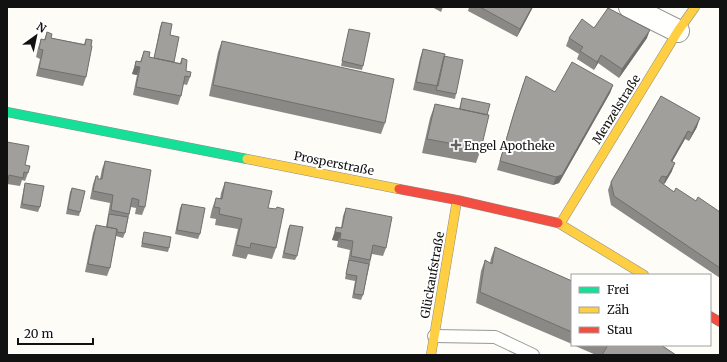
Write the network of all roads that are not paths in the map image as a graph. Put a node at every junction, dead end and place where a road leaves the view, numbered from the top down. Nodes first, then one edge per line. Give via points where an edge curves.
1 (630, 7) edge
2 (695, 7) edge
3 (678, 31) junction
4 (7, 112) edge
5 (457, 200) junction
6 (560, 224) junction
7 (642, 274) edge
8 (711, 317) edge
9 (720, 322) edge
10 (434, 336) junction
11 (431, 355) edge
12 (534, 355) edge

1 - 3 street
2 - 3 main road, Menzelstraße
3 - 6 main road, Menzelstraße
4 - 5 main road, Prosperstraße
5 - 6 main road, Prosperstraße
5 - 10 main road, Glückaufstraße
6 - 7 main road, Prosperstraße
8 - 9 main road
10 - 11 main road, Glückaufstraße
10 - 12 lane via 494,337

